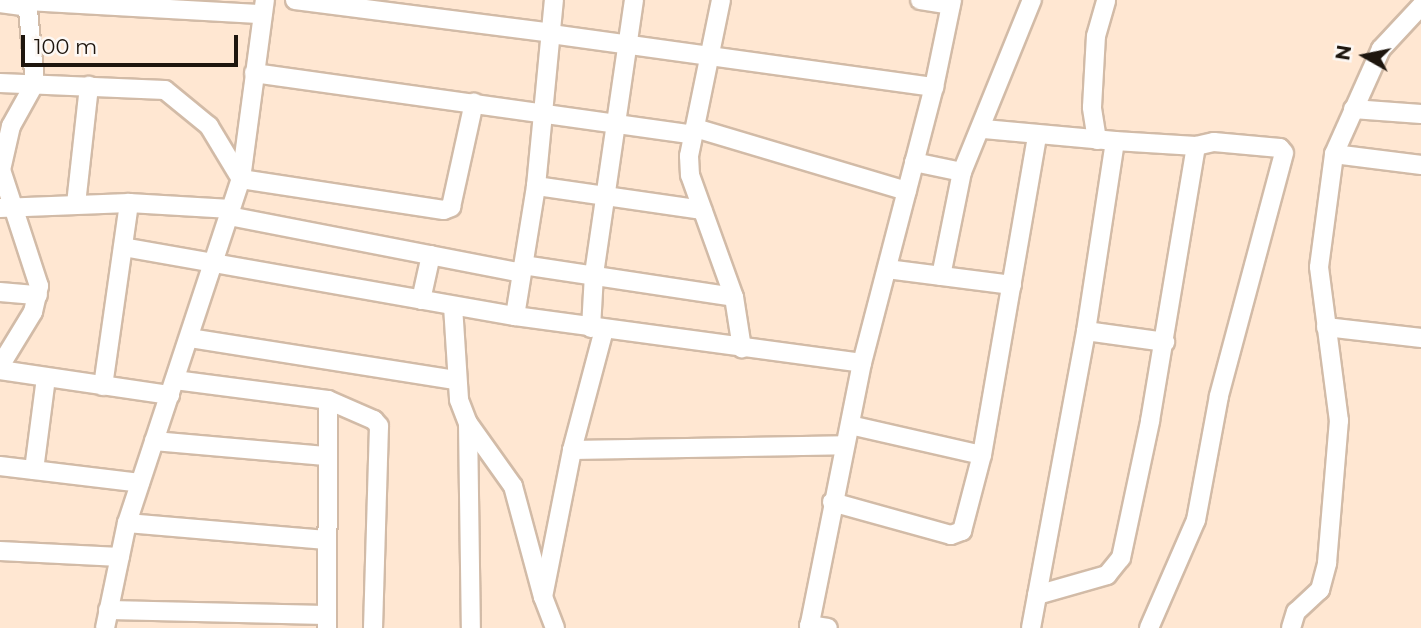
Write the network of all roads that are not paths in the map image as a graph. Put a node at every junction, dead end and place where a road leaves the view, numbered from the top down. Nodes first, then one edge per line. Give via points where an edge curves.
1 (295, 0) edge
2 (554, 0) edge
3 (634, 0) edge
4 (721, 0) edge
5 (920, 0) edge
6 (1032, 0) edge
7 (1106, 0) edge
8 (951, 2) edge
9 (0, 3) edge
10 (28, 3) edge
11 (188, 5) edge
12 (264, 7) edge
13 (1418, 13) edge
14 (551, 34) junction
15 (631, 47) junction
16 (712, 55) junction
17 (254, 73) junction
18 (0, 83) edge
19 (35, 83) junction
20 (89, 86) junction
21 (934, 87) junction
22 (474, 102) junction
23 (1353, 109) junction
24 (1421, 114) edge
25 (543, 115) junction
26 (619, 125) junction
27 (984, 129) junction
28 (694, 132) junction
29 (1037, 136) junction
30 (1106, 141) junction
31 (1196, 146) junction
32 (1334, 154) junction
33 (914, 162) junction
34 (1421, 165) edge
35 (1, 169) edge
36 (962, 172) junction
37 (241, 178) junction
38 (536, 186) junction
39 (907, 191) junction
40 (606, 197) junction
41 (129, 203) junction
42 (76, 204) junction
43 (5, 208) edge
44 (702, 210) junction
45 (230, 212) junction
46 (123, 247) junction
47 (431, 255) junction
48 (215, 261) junction
49 (523, 269) junction
50 (887, 269) junction
51 (594, 274) junction
52 (941, 276) junction
53 (1012, 285) junction
54 (0, 292) edge
55 (38, 296) junction
56 (734, 297) junction
57 (421, 300) junction
58 (453, 306) junction
59 (515, 316) junction
60 (1325, 327) junction
61 (598, 329) junction
62 (1086, 331) junction
63 (190, 338) junction
64 (1421, 338) edge
65 (1165, 342) junction
66 (742, 348) junction
67 (862, 363) junction
68 (0, 368) edge
69 (46, 378) junction
70 (456, 380) junction
71 (103, 386) junction
72 (172, 388) junction
73 (328, 400) junction
74 (468, 423) junction
75 (850, 425) junction
76 (154, 441) junction
77 (845, 445) junction
78 (572, 450) junction
79 (982, 455) junction
80 (325, 456) junction
81 (0, 466) edge
82 (34, 470) junction
83 (140, 483) junction
84 (832, 502) junction
85 (127, 523) junction
86 (326, 540) junction
87 (0, 551) edge
88 (120, 557) junction
89 (1037, 595) junction
90 (543, 597) junction
91 (108, 610) junction
92 (201, 620) edge
93 (327, 621) edge
94 (809, 626) edge
95 (105, 628) edge
96 (373, 628) edge
97 (468, 628) edge
98 (555, 628) edge
99 (828, 628) edge
100 (1031, 628) edge
101 (1149, 628) edge
102 (1291, 628) edge

1 - 14 street
2 - 14 street
3 - 15 street
4 - 16 street
5 - 8 street
6 - 27 street
7 - 30 street via 1096,36 1092,107
8 - 21 street
9 - 10 street
10 - 11 street
10 - 19 street
11 - 12 street
12 - 17 street
13 - 23 street via 1381,49
14 - 15 street
14 - 25 street
15 - 16 street
15 - 26 street
16 - 21 street
16 - 28 street
17 - 22 street
17 - 37 street
18 - 19 street
19 - 20 street
19 - 35 street via 11,126
20 - 37 street via 173,93 209,126
20 - 42 street
21 - 33 street
22 - 25 street
22 - 37 street via 448,210
23 - 24 street
23 - 32 street
25 - 26 street
25 - 38 street
26 - 28 street
26 - 40 street
27 - 29 street
27 - 36 street
28 - 39 street
28 - 44 street via 690,175
29 - 30 street
29 - 53 street
30 - 31 street
30 - 62 street
31 - 65 street
31 - 101 street via 1214,142 1280,148 1286,161 1219,396 1196,520
32 - 34 street
32 - 60 street via 1319,267
33 - 36 street
33 - 39 street
35 - 43 street
36 - 52 street
37 - 45 street
38 - 40 street
38 - 49 street
39 - 50 street
40 - 44 street
40 - 51 street
41 - 42 street
41 - 45 street
41 - 46 street
42 - 43 street
43 - 55 street via 37,272
44 - 56 street
45 - 47 street
45 - 48 street
46 - 48 street
46 - 71 street
47 - 49 street
47 - 57 street
48 - 57 street
48 - 63 street
49 - 51 street
49 - 59 street
50 - 52 street
50 - 67 street
51 - 56 street
51 - 61 street
52 - 53 street
53 - 79 street
54 - 55 street
55 - 68 street
56 - 66 street
57 - 58 street
58 - 59 street
58 - 70 street
59 - 61 street
60 - 64 street
60 - 102 street via 1339,421 1327,564 1320,590 1296,612
61 - 66 street
61 - 78 street
62 - 65 street
62 - 89 street
63 - 70 street
63 - 72 street
65 - 89 street via 1117,566 1107,575
66 - 67 street
67 - 75 street
68 - 69 street
69 - 71 street
69 - 82 street
70 - 74 street
71 - 72 street
72 - 73 street
72 - 76 street
73 - 80 street
73 - 96 street via 379,426
74 - 90 street via 513,486
74 - 97 street
75 - 77 street
75 - 79 street
76 - 80 street
76 - 83 street
77 - 78 street
77 - 84 street
78 - 90 street
79 - 84 street via 962,531 957,535
80 - 86 street
81 - 82 street
82 - 83 street
83 - 85 street
84 - 94 street
85 - 86 street
85 - 88 street
86 - 93 street
87 - 88 street
88 - 91 street
89 - 100 street
90 - 98 street
91 - 92 street
91 - 95 street
92 - 93 street
94 - 99 street

